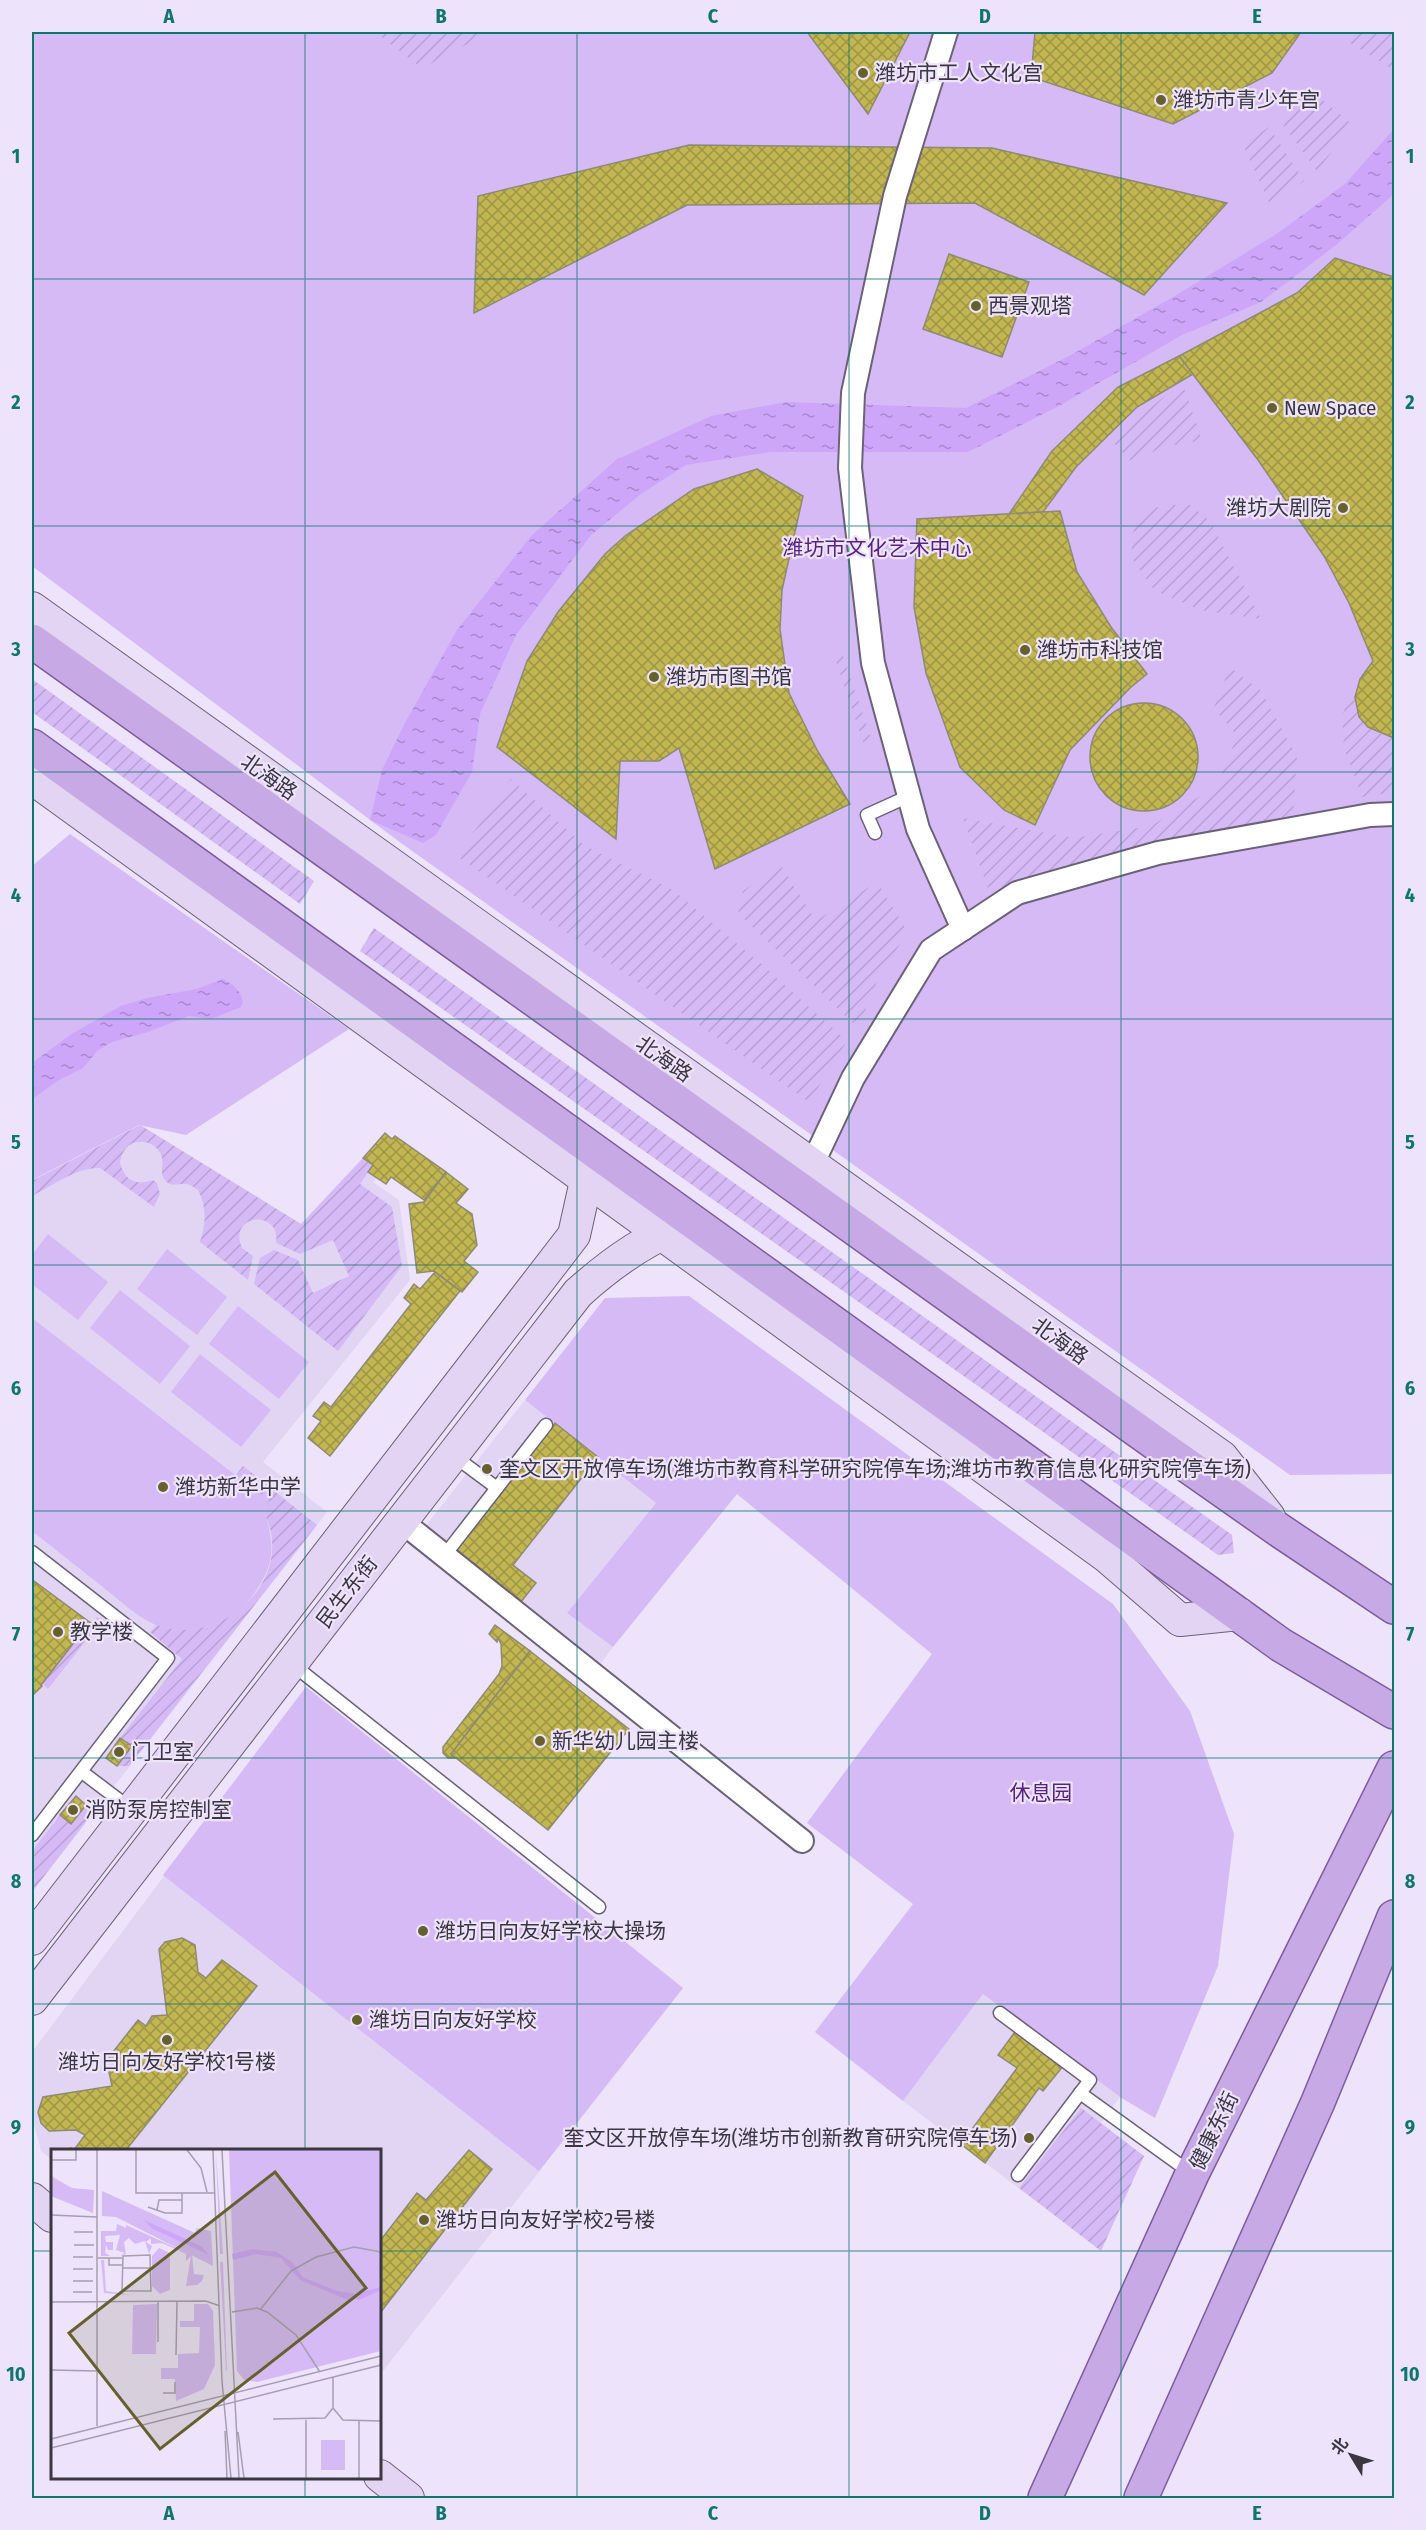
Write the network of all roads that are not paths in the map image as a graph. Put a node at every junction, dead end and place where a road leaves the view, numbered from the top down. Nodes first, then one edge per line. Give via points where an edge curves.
1 (946, 32) edge
2 (32, 608) edge
3 (32, 641) edge
4 (32, 746) edge
5 (32, 778) edge
6 (909, 796) junction
7 (1395, 814) edge
8 (875, 833) dead end
9 (192, 878) junction
10 (963, 929) junction
11 (587, 1144) junction
12 (812, 1165) junction
13 (586, 1182) junction
14 (693, 1221) junction
15 (659, 1234) junction
16 (894, 1240) junction
17 (546, 1425) dead end
18 (453, 1455) junction
19 (497, 1488) junction
20 (401, 1521) junction
21 (1116, 1544) junction
22 (32, 1552) edge
23 (444, 1556) junction
24 (1395, 1607) edge
25 (291, 1663) junction
26 (1395, 1712) edge
27 (1395, 1768) edge
28 (82, 1772) junction
29 (132, 1810) junction
30 (32, 1835) edge
31 (802, 1841) dead end
32 (599, 1907) dead end
33 (1395, 1917) edge
34 (32, 1939) edge
35 (32, 1999) edge
36 (1000, 2013) dead end
37 (1080, 2093) junction
38 (1192, 2174) junction
39 (1018, 2175) dead end
40 (32, 2199) edge
41 (51, 2215) edge
42 (381, 2477) edge
43 (408, 2499) edge
44 (1045, 2499) edge
45 (1141, 2499) edge

1 - 6 street via 895,196 853,393 850,468 873,663
2 - 12 street, 北海路
3 - 16 main road, 北海路
4 - 9 main road
5 - 9 street
6 - 8 lane via 867,815
6 - 10 street via 918,830
7 - 10 street via 1370,815 1158,853 1017,893
9 - 11 main road
9 - 13 street
10 - 12 street via 931,950 853,1078
11 - 13 street, 民生东街
11 - 14 main road
12 - 16 street, 北海路
13 - 15 street
13 - 29 street, 民生东街 via 574,1235
14 - 15 street, 民生东街
14 - 21 main road
15 - 18 street, 民生东街 via 578,1293
15 - 21 street
16 - 24 main road, 北海路 via 1167,1434 1278,1530
17 - 19 lane
18 - 19 lane
18 - 20 street, 民生东街
19 - 23 lane
20 - 23 street
20 - 25 street, 民生东街
21 - 26 main road via 1239,1614 1281,1645
22 - 28 lane via 168,1658
23 - 31 street
25 - 32 lane
25 - 35 street, 民生东街
27 - 38 main road, 健康东街
28 - 29 lane
28 - 30 lane
29 - 34 street, 民生东街
33 - 45 main road via 1318,2102
36 - 37 lane via 1090,2080
37 - 38 lane
37 - 39 lane
38 - 44 main road, 健康东街
40 - 41 street
42 - 43 street

